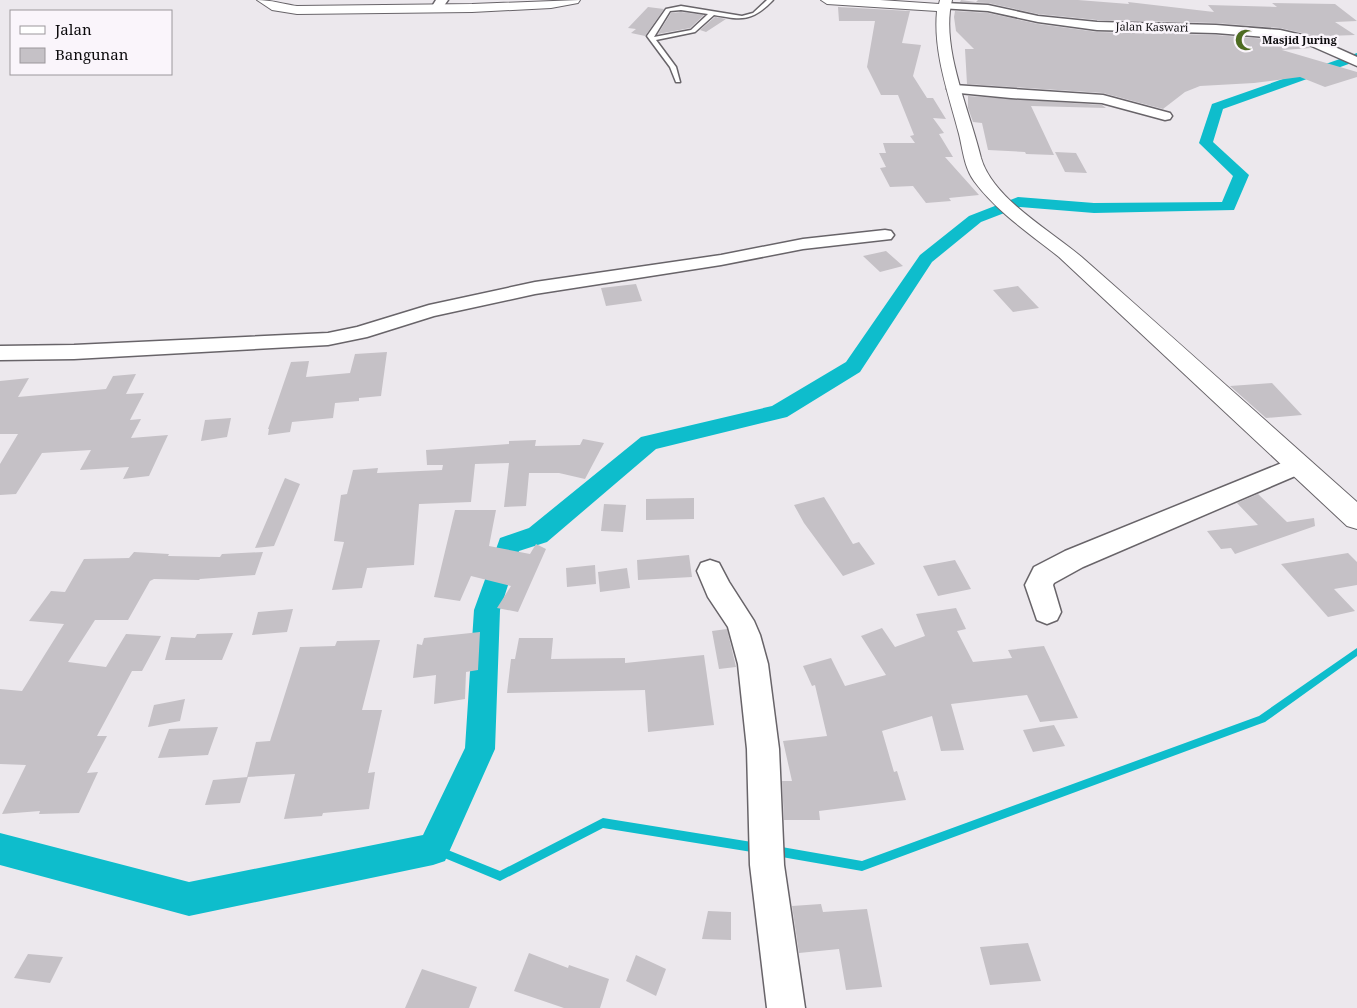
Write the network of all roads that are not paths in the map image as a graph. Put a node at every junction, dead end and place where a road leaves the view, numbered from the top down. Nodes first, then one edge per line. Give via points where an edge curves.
1 (263, 0) edge
2 (574, 0) edge
3 (770, 0) edge
4 (826, 0) edge
5 (440, 4) edge
6 (944, 4) edge
7 (713, 13) junction
8 (652, 39) junction
9 (1354, 61) edge
10 (678, 82) dead end
11 (954, 88) junction
12 (1166, 116) dead end
13 (885, 235) dead end
14 (0, 353) edge
15 (1298, 465) junction
16 (1357, 518) edge
17 (710, 571) dead end
18 (1048, 612) dead end
19 (786, 1008) edge

1 - 5 main road via 276,7 297,10
2 - 5 main road via 543,4
3 - 7 lane via 755,14 746,17
4 - 6 main road
6 - 9 street, Jalan Kaswari via 1097,26 1210,24 1298,37
6 - 11 main road via 944,46
7 - 8 lane via 691,32
7 - 8 lane via 669,8 652,32
8 - 10 lane via 673,67
11 - 12 street via 1019,95 1103,98
11 - 15 main road via 979,175 1021,218 1066,253
13 - 14 street via 812,243 535,288 429,311 360,333 328,339
15 - 16 main road
15 - 18 street via 1044,575 1039,585
17 - 19 street via 740,621 753,664 764,750 767,865

